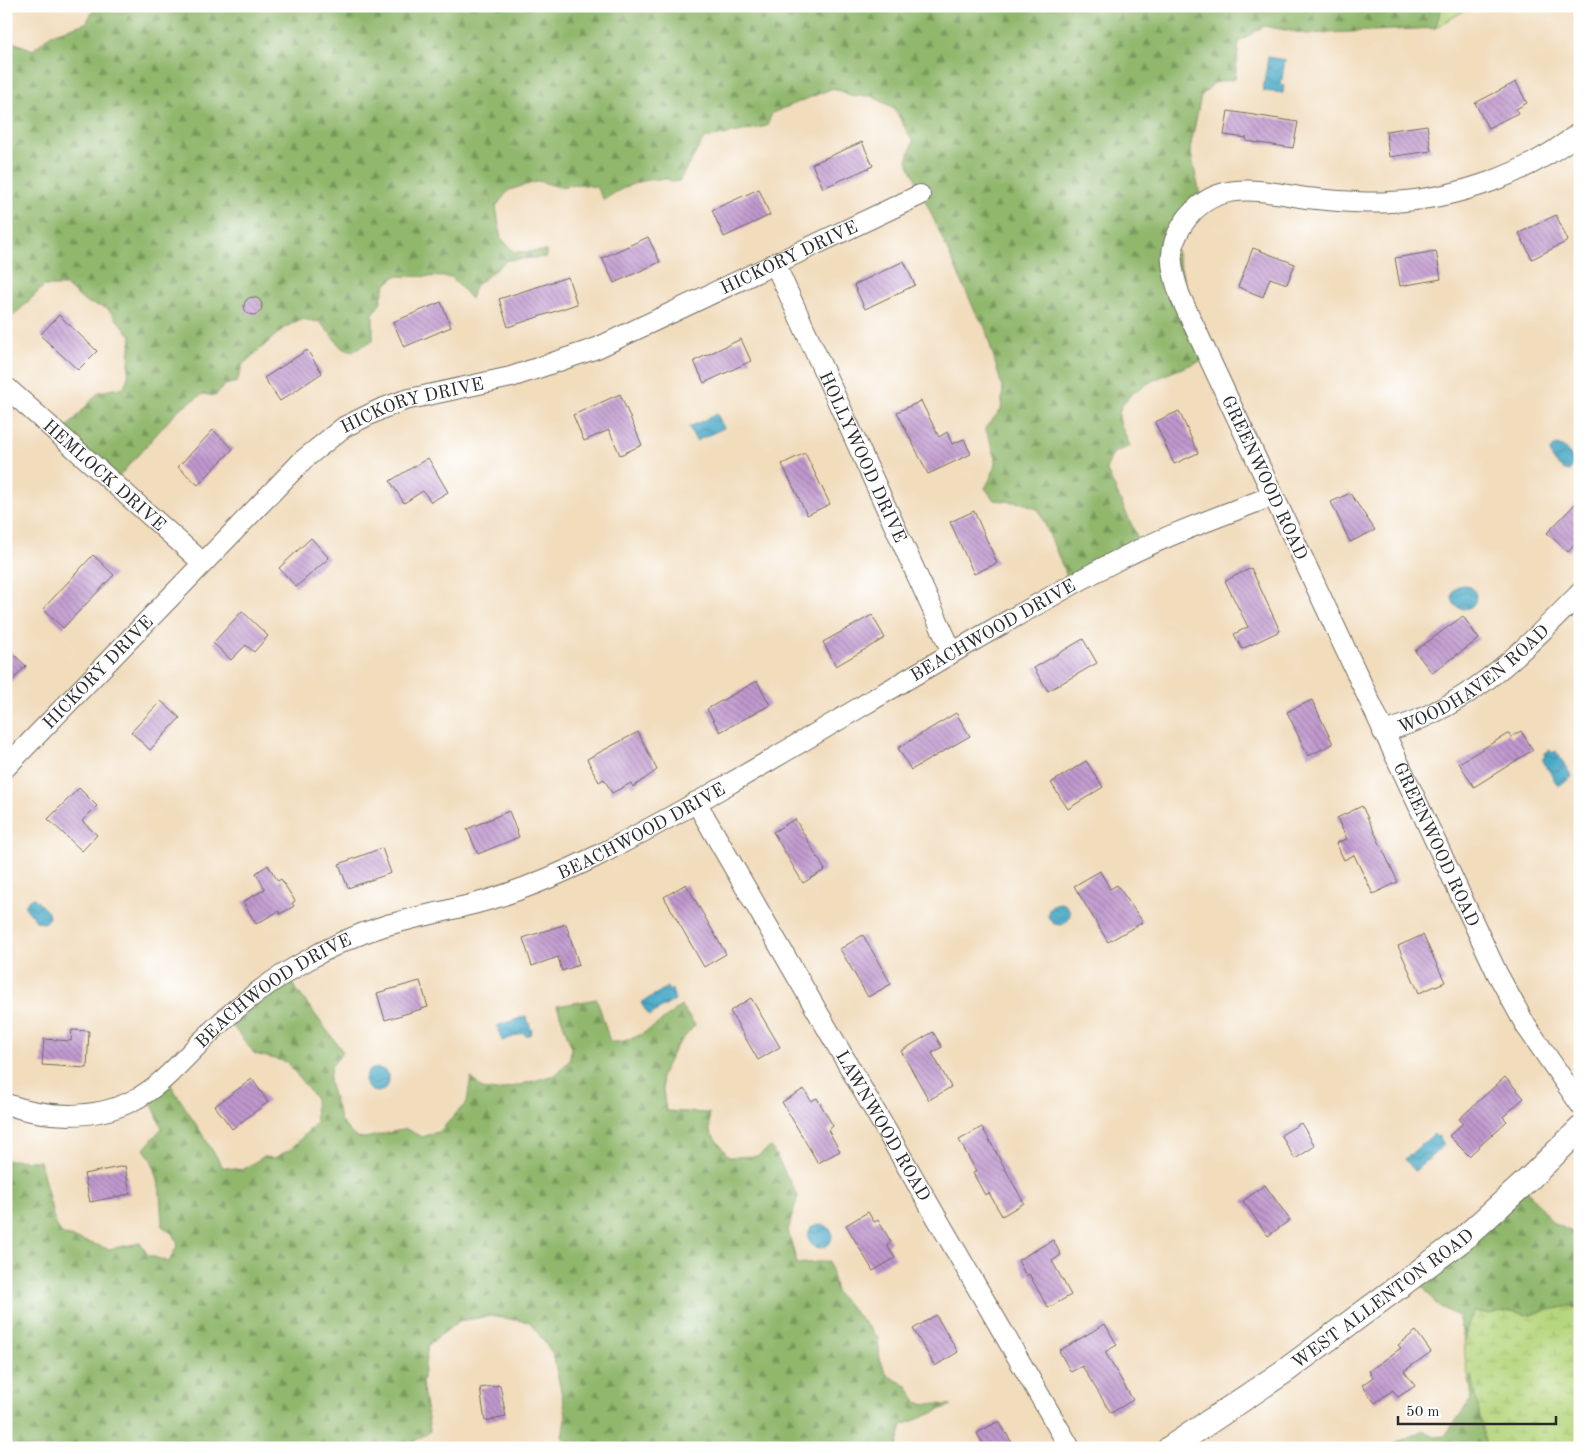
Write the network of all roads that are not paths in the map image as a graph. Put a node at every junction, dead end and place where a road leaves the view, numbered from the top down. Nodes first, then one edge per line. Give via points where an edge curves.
1 (1580, 132) edge
2 (920, 195) dead end
3 (774, 264) junction
4 (6, 388) edge
5 (1272, 496) junction
6 (203, 563) junction
7 (1580, 593) edge
8 (952, 652) junction
9 (1383, 732) junction
10 (6, 767) edge
11 (696, 802) junction
12 (6, 1104) edge
13 (1580, 1104) edge
14 (1580, 1128) edge
15 (1070, 1448) edge
16 (1170, 1448) edge

1 - 5 street, GREENWOOD ROAD via 1537,160 1500,178 1423,199 1358,202 1247,190 1206,200 1193,210 1171,251 1171,271
2 - 3 street, HICKORY DRIVE
3 - 6 street, HICKORY DRIVE via 597,348 511,377 405,400 344,427 303,460
3 - 8 street, HOLLYWOOD DRIVE
4 - 6 street, HEMLOCK DRIVE
5 - 8 street, BEACHWOOD DRIVE via 1118,560
5 - 9 street, GREENWOOD ROAD
6 - 10 street, HICKORY DRIVE
7 - 9 street, WOODHAVEN ROAD via 1500,670 1452,703
8 - 11 street, BEACHWOOD DRIVE
9 - 13 street, GREENWOOD ROAD via 1497,973 1526,1026
11 - 12 street, BEACHWOOD DRIVE via 580,864 528,887 381,927 306,961 264,987 203,1039 176,1068 132,1101 84,1114 59,1115
11 - 15 street, LAWNWOOD ROAD
14 - 16 street, WEST ALLENTON ROAD via 1463,1239 1285,1371

